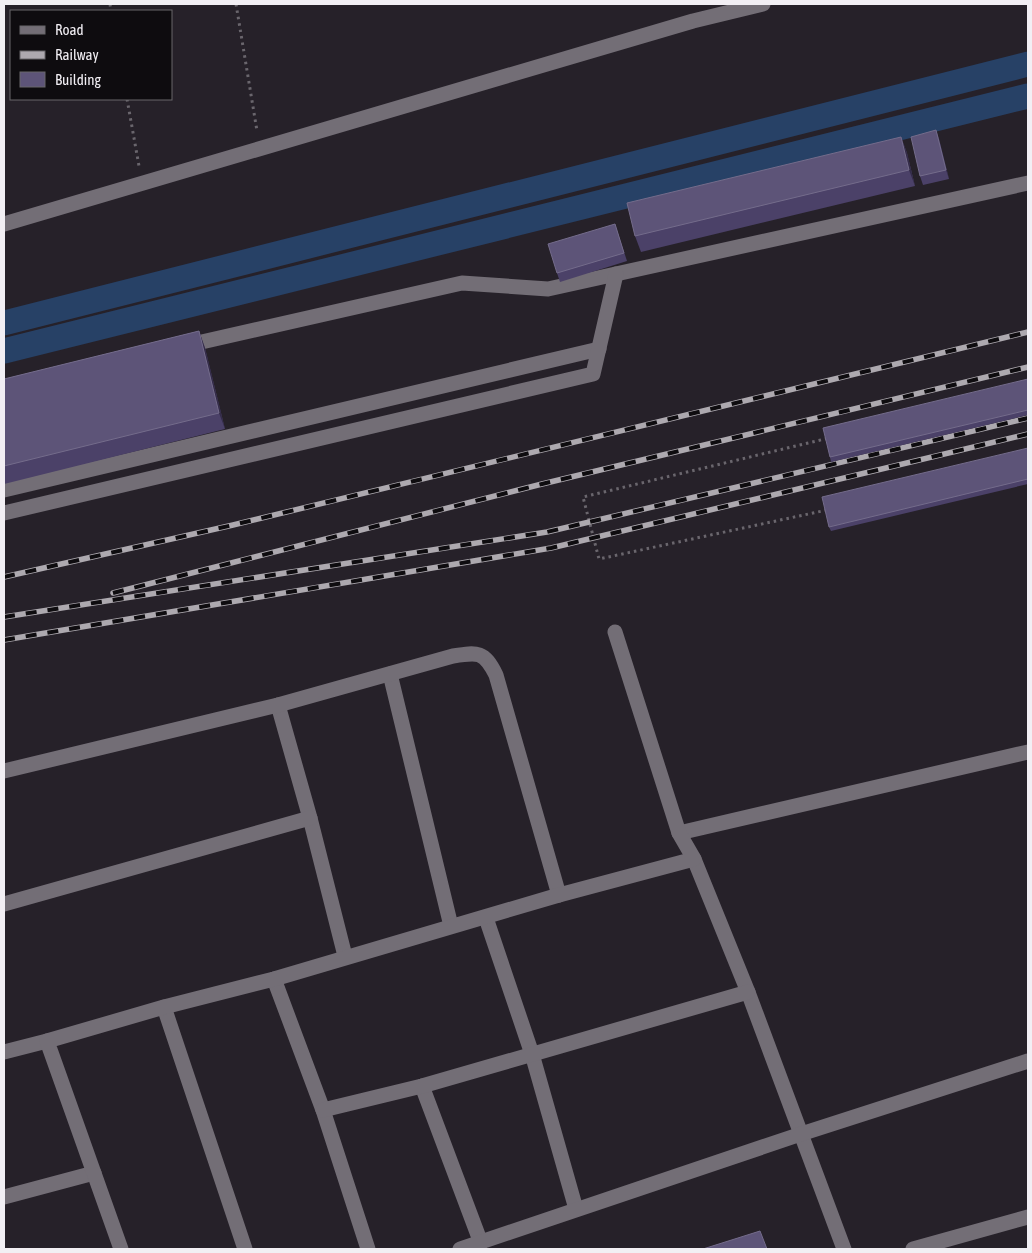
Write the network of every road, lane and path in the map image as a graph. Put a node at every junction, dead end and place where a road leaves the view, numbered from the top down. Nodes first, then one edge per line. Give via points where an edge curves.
1 (236, 4) edge
2 (762, 4) edge
3 (127, 100) edge
4 (260, 148) junction
5 (1028, 183) edge
6 (142, 184) junction
7 (4, 224) edge
8 (616, 274) junction
9 (169, 349) edge
10 (599, 349) junction
11 (835, 437) edge
12 (4, 490) edge
13 (833, 508) edge
14 (4, 513) edge
15 (615, 632) dead end
16 (390, 674) junction
17 (278, 705) junction
18 (1028, 752) edge
19 (4, 771) edge
20 (310, 818) junction
21 (679, 833) junction
22 (694, 860) junction
23 (559, 895) junction
24 (4, 904) edge
25 (486, 918) junction
26 (451, 926) junction
27 (344, 956) junction
28 (274, 979) junction
29 (748, 992) junction
30 (164, 1007) junction
31 (47, 1041) junction
32 (4, 1052) edge
33 (532, 1054) junction
34 (1028, 1061) edge
35 (422, 1086) junction
36 (323, 1110) junction
37 (801, 1134) junction
38 (94, 1173) junction
39 (4, 1197) edge
40 (576, 1209) junction
41 (1028, 1217) edge
42 (480, 1242) junction
43 (121, 1249) edge
44 (244, 1249) edge
45 (368, 1249) edge
46 (460, 1249) edge
47 (844, 1249) edge
48 (913, 1249) edge

1 - 4 path
2 - 4 street via 693,21
3 - 6 path
4 - 6 street
5 - 8 street
6 - 7 street
8 - 9 street via 548,289 462,283
8 - 10 street
10 - 12 street
10 - 14 street via 593,374
11 - 13 path via 583,497 599,560
15 - 21 street
16 - 17 street
16 - 23 street via 474,652 488,660 496,675
16 - 26 street
17 - 19 street
17 - 20 street
18 - 21 street
20 - 24 street
20 - 27 street
21 - 22 street
22 - 23 street
22 - 29 street
23 - 25 street
25 - 26 street
25 - 33 street
26 - 27 street
27 - 28 street
28 - 30 street
28 - 36 street
29 - 33 street
29 - 37 street
30 - 31 street
30 - 44 street
31 - 32 street
31 - 38 street
33 - 35 street
33 - 40 street
34 - 37 street
35 - 36 street
35 - 42 street
36 - 45 street
37 - 40 street
37 - 47 street
38 - 39 street
38 - 43 street
40 - 42 street
41 - 48 street
42 - 46 street

